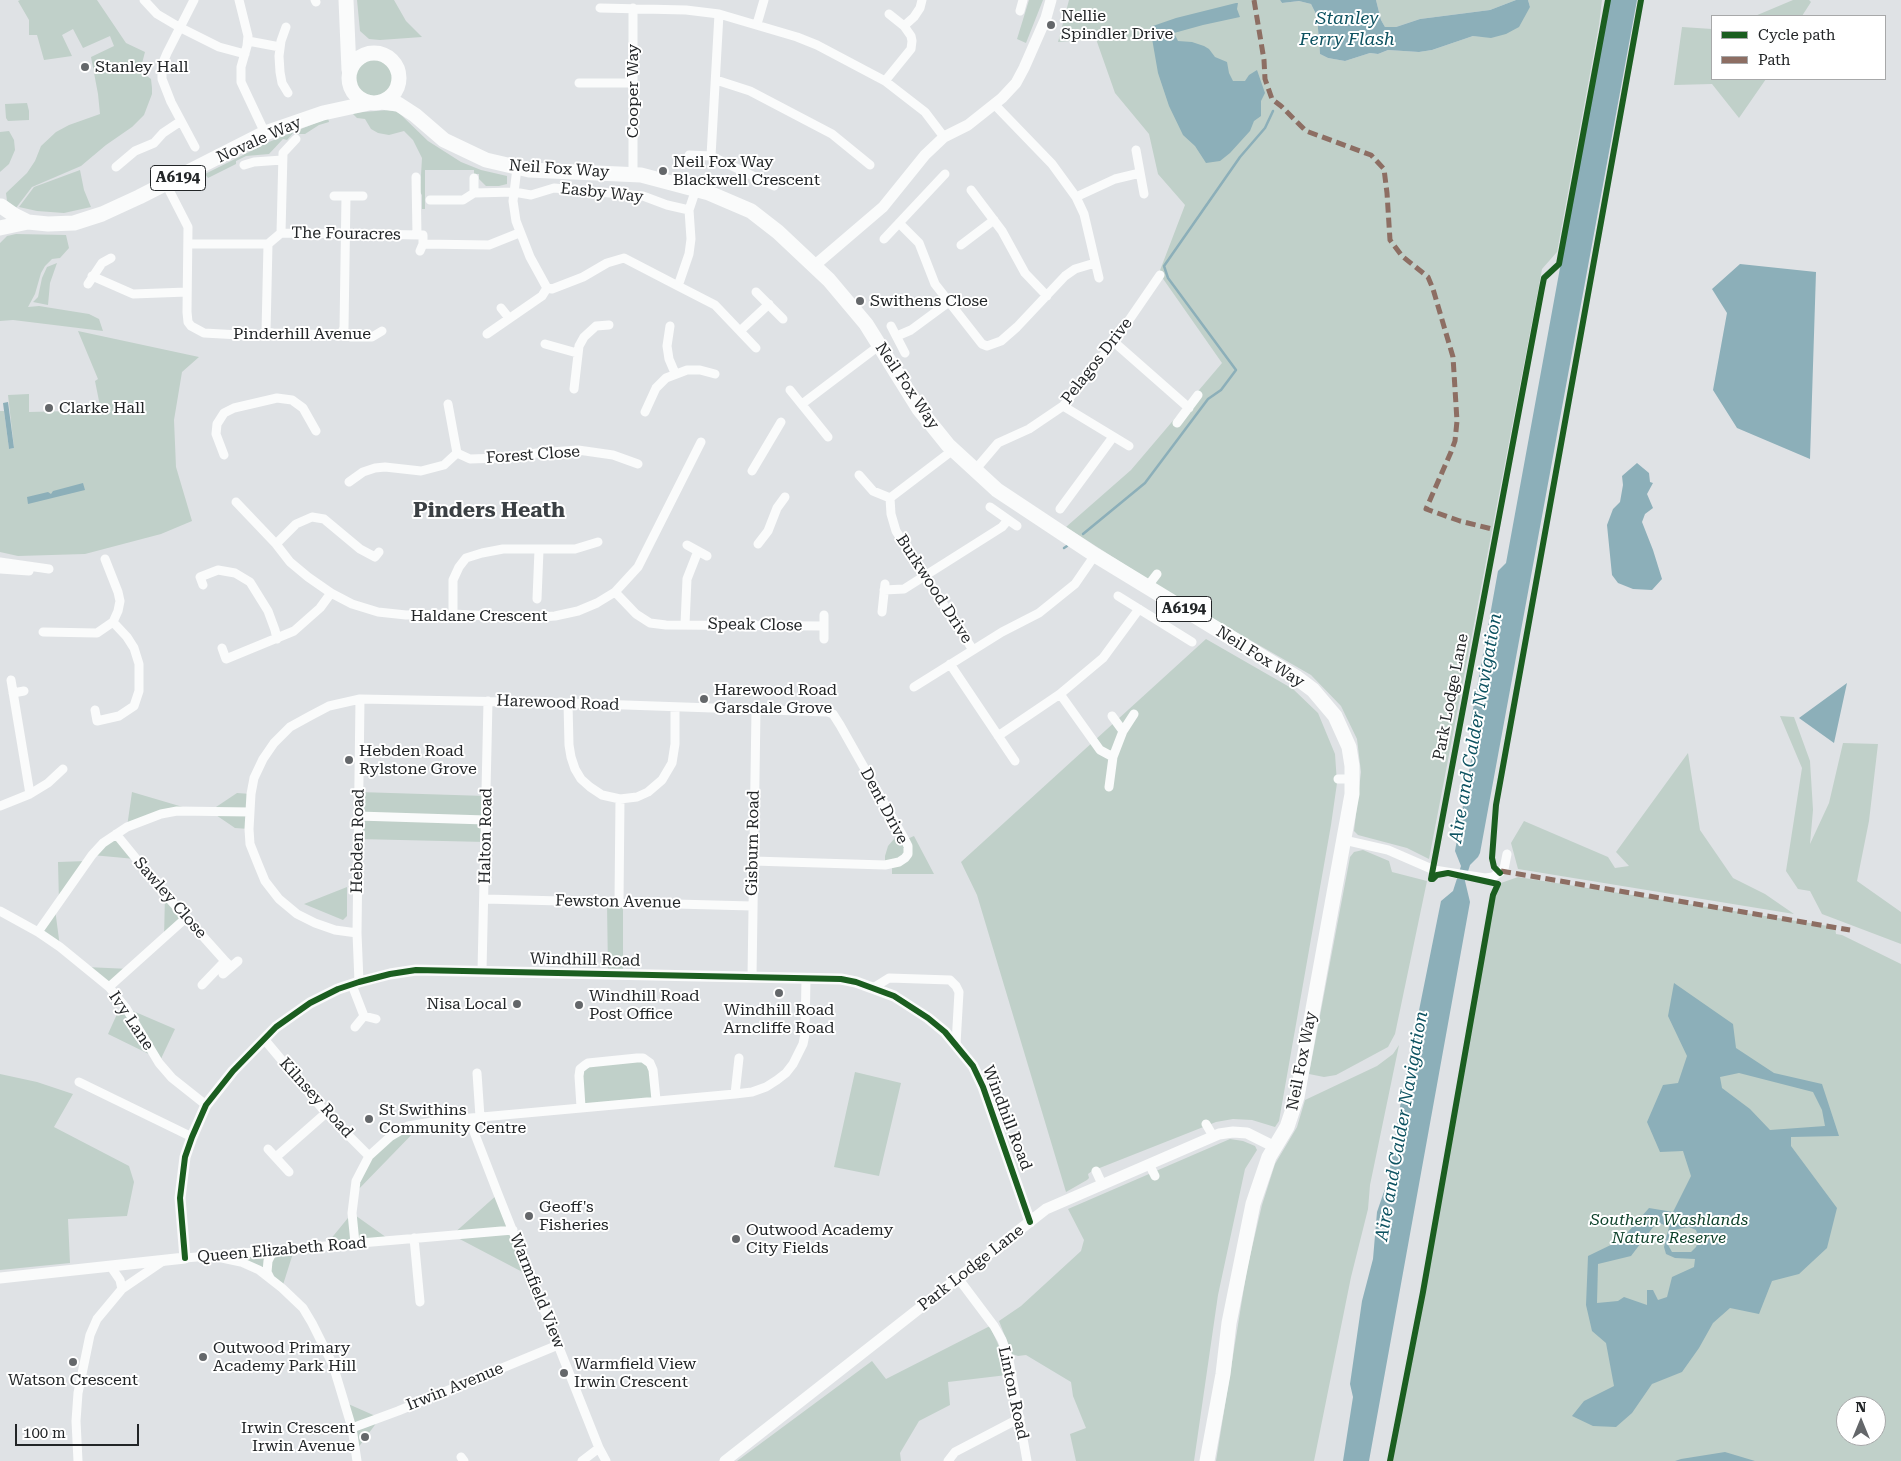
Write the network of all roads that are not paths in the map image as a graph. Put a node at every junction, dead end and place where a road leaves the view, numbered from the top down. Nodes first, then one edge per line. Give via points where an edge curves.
1 (144, 0) edge
2 (194, 0) edge
3 (239, 0) edge
4 (346, 0) edge
5 (764, 0) edge
6 (922, 0) edge
7 (1023, 0) edge
8 (1051, 0) edge
9 (611, 4) edge
10 (600, 8) dead end
11 (633, 8) junction
12 (1020, 11) dead end
13 (718, 14) junction
14 (889, 14) dead end
15 (347, 23) junction
16 (757, 24) junction
17 (904, 26) junction
18 (286, 27) dead end
19 (179, 28) junction
20 (248, 41) junction
21 (280, 47) junction
22 (371, 52) junction
23 (245, 54) junction
24 (349, 76) junction
25 (716, 80) junction
26 (885, 81) junction
27 (399, 82) junction
28 (579, 83) dead end
29 (633, 83) junction
30 (288, 93) dead end
31 (375, 102) junction
32 (995, 105) junction
33 (323, 113) junction
34 (416, 115) junction
35 (181, 121) junction
36 (265, 133) junction
37 (944, 137) junction
38 (296, 139) dead end
39 (195, 147) dead end
40 (1136, 150) dead end
41 (689, 155) dead end
42 (711, 156) junction
43 (282, 160) junction
44 (244, 165) dead end
45 (870, 165) dead end
46 (116, 167) dead end
47 (517, 168) junction
48 (1140, 173) junction
49 (634, 174) junction
50 (945, 174) dead end
51 (416, 177) dead end
52 (474, 178) dead end
53 (166, 184) junction
54 (774, 186) dead end
55 (696, 189) junction
56 (971, 190) dead end
57 (514, 192) junction
58 (474, 193) junction
59 (1144, 194) dead end
60 (334, 196) dead end
61 (346, 196) junction
62 (363, 196) dead end
63 (1076, 197) junction
64 (430, 200) dead end
65 (0, 205) edge
66 (689, 210) junction
67 (994, 220) junction
68 (28, 222) junction
69 (899, 224) junction
70 (0, 227) edge
71 (519, 232) junction
72 (281, 233) junction
73 (346, 234) junction
74 (417, 235) junction
75 (884, 239) dead end
76 (189, 244) junction
77 (268, 244) junction
78 (961, 244) dead end
79 (111, 258) dead end
80 (1095, 263) junction
81 (817, 268) junction
82 (1160, 274) dead end
83 (1099, 278) dead end
84 (678, 286) junction
85 (547, 288) junction
86 (187, 292) junction
87 (756, 292) dead end
88 (1047, 296) junction
89 (949, 302) junction
90 (768, 304) junction
91 (501, 308) dead end
92 (596, 316) dead end
93 (509, 318) junction
94 (783, 319) dead end
95 (596, 326) junction
96 (609, 326) dead end
97 (670, 326) dead end
98 (890, 326) dead end
99 (382, 331) dead end
100 (740, 331) junction
101 (266, 332) junction
102 (342, 332) junction
103 (487, 334) dead end
104 (897, 336) junction
105 (1114, 342) junction
106 (545, 344) dead end
107 (880, 345) junction
108 (756, 348) dead end
109 (577, 353) junction
110 (905, 353) dead end
111 (675, 373) junction
112 (715, 374) dead end
113 (574, 390) dead end
114 (790, 390) dead end
115 (1198, 395) dead end
116 (448, 404) dead end
117 (802, 404) junction
118 (1063, 406) junction
119 (1189, 408) junction
120 (645, 412) dead end
121 (781, 422) dead end
122 (1178, 423) dead end
123 (316, 431) dead end
124 (828, 436) dead end
125 (1113, 437) junction
126 (702, 442) dead end
127 (1128, 446) dead end
128 (953, 450) junction
129 (456, 454) junction
130 (224, 455) dead end
131 (633, 466) dead end
132 (974, 470) junction
133 (752, 471) dead end
134 (859, 475) dead end
135 (349, 482) dead end
136 (785, 497) dead end
137 (890, 498) junction
138 (236, 502) dead end
139 (990, 507) dead end
140 (1060, 509) dead end
141 (1008, 520) junction
142 (1017, 526) dead end
143 (598, 542) dead end
144 (276, 544) junction
145 (758, 544) dead end
146 (687, 546) dead end
147 (539, 550) junction
148 (698, 551) junction
149 (378, 552) dead end
150 (1095, 555) junction
151 (707, 556) dead end
152 (105, 559) dead end
153 (0, 562) edge
154 (0, 569) edge
155 (1156, 574) dead end
156 (925, 576) junction
157 (203, 585) dead end
158 (1147, 587) junction
159 (615, 592) junction
160 (331, 594) junction
161 (1118, 596) dead end
162 (537, 599) dead end
163 (1139, 609) junction
164 (882, 612) dead end
165 (453, 614) junction
166 (824, 615) dead end
167 (112, 622) junction
168 (685, 624) junction
169 (824, 626) junction
170 (43, 632) dead end
171 (277, 639) junction
172 (824, 639) dead end
173 (1192, 642) dead end
174 (222, 648) dead end
175 (973, 650) junction
176 (950, 664) junction
177 (11, 680) dead end
178 (914, 687) dead end
179 (24, 691) dead end
180 (14, 693) junction
181 (1060, 694) junction
182 (360, 699) junction
183 (488, 701) junction
184 (568, 703) junction
185 (675, 707) junction
186 (95, 710) dead end
187 (756, 710) junction
188 (1134, 714) dead end
189 (1112, 716) dead end
190 (1123, 731) junction
191 (998, 736) junction
192 (1113, 757) junction
193 (1015, 761) dead end
194 (63, 769) dead end
195 (1110, 787) dead end
196 (30, 794) junction
197 (620, 799) junction
198 (0, 806) edge
199 (250, 812) junction
200 (358, 816) junction
201 (486, 820) junction
202 (116, 834) junction
203 (1344, 840) junction
204 (1507, 854) dead end
205 (753, 860) junction
206 (485, 899) junction
207 (619, 902) junction
208 (752, 906) junction
209 (0, 911) edge
210 (186, 917) junction
211 (38, 932) junction
212 (357, 933) junction
213 (238, 961) dead end
214 (228, 964) junction
215 (482, 971) junction
216 (222, 974) dead end
217 (752, 977) junction
218 (806, 978) junction
219 (356, 983) junction
220 (202, 985) dead end
221 (109, 988) junction
222 (873, 988) junction
223 (364, 1016) junction
224 (376, 1019) dead end
225 (355, 1027) dead end
226 (264, 1039) junction
227 (956, 1044) junction
228 (739, 1058) dead end
229 (477, 1073) dead end
230 (79, 1082) dead end
231 (735, 1094) junction
232 (656, 1100) junction
233 (206, 1105) junction
234 (581, 1108) junction
235 (326, 1113) junction
236 (476, 1118) junction
237 (1206, 1124) dead end
238 (1213, 1136) junction
239 (192, 1137) junction
240 (1275, 1147) junction
241 (268, 1149) dead end
242 (369, 1156) junction
243 (276, 1158) junction
244 (1149, 1164) junction
245 (1096, 1171) dead end
246 (289, 1172) dead end
247 (1155, 1176) dead end
248 (1102, 1184) junction
249 (1030, 1222) junction
250 (513, 1230) junction
251 (414, 1238) junction
252 (355, 1243) junction
253 (276, 1251) junction
254 (214, 1256) junction
255 (185, 1258) junction
256 (164, 1261) junction
257 (111, 1267) junction
258 (0, 1278) edge
259 (270, 1278) junction
260 (958, 1278) junction
261 (122, 1289) junction
262 (420, 1302) dead end
263 (558, 1345) junction
264 (1020, 1418) junction
265 (352, 1428) junction
266 (599, 1448) junction
267 (78, 1461) edge
268 (357, 1461) edge
269 (582, 1461) edge
270 (606, 1461) edge
271 (725, 1461) edge
272 (948, 1461) edge
273 (1027, 1461) edge
274 (1207, 1461) edge

1 - 19 street via 157,14
2 - 19 street
3 - 20 street
4 - 15 main road
5 - 16 street
6 - 17 street via 914,17
7 - 12 street
8 - 32 street via 1016,83
9 - 10 street
9 - 11 street
11 - 13 street
11 - 29 street, Cooper Way
13 - 16 street
13 - 25 street
14 - 17 street
15 - 22 main road via 354,38
15 - 24 main road
16 - 26 street via 817,45
17 - 26 street via 911,36 911,49
18 - 21 street
19 - 23 street via 219,47
19 - 35 street via 162,66 162,79
20 - 21 street
20 - 23 street
21 - 30 street via 280,72
22 - 24 main road, A6194 via 355,60
22 - 27 main road, A6194 via 386,55 394,62
23 - 36 street via 241,82
24 - 31 main road, A6194 via 357,97
24 - 33 main road, Novale Way / A6194 via 343,96
25 - 42 street
25 - 45 street via 750,91 832,134
26 - 37 street via 925,112
27 - 31 main road via 392,96
27 - 34 main road, Neil Fox Way / A6194
28 - 29 street
29 - 49 street, Cooper Way
31 - 33 main road, Novale Way / A6194
31 - 34 main road, Neil Fox Way / A6194 via 398,104
32 - 37 street
32 - 63 street via 1052,164
33 - 36 main road, Novale Way / A6194
34 - 47 main road, Neil Fox Way / A6194 via 444,140 464,151
35 - 39 street
35 - 46 street
36 - 53 main road, Novale Way / A6194
37 - 81 street via 883,207 839,244
38 - 43 street via 284,149
40 - 48 street
41 - 42 street
42 - 54 street
43 - 44 street
43 - 72 street
47 - 49 main road, Neil Fox Way / A6194
47 - 57 street
48 - 59 street
48 - 63 street via 1115,179
49 - 55 main road, Neil Fox Way / A6194
50 - 69 street
51 - 74 street, The Fouracres
52 - 58 street
53 - 68 main road, Novale Way / A6194 via 102,214 74,223
53 - 76 street, Pinderhill Avenue via 186,221
55 - 66 street
55 - 81 main road, Neil Fox Way / A6194 via 751,211
56 - 67 street
57 - 58 street, Easby Way
57 - 66 street, Easby Way via 531,195 554,188 644,196
57 - 71 street
58 - 64 street, Easby Way via 463,200
60 - 61 street
61 - 62 street
61 - 73 street
63 - 80 street via 1084,214
65 - 68 main road, Novale Way / A6194
65 - 70 main road, A6194
66 - 84 street via 689,254
67 - 78 street
67 - 88 street via 1017,262
68 - 70 main road, Novale Way / A6194
69 - 75 street
69 - 89 street via 919,243 935,284
71 - 74 street, The Fouracres via 489,245 422,248 423,235
71 - 85 street
72 - 73 street, The Fouracres
72 - 77 street, The Fouracres
73 - 74 street, The Fouracres
73 - 102 street
76 - 77 street, The Fouracres
76 - 86 street, Pinderhill Avenue
77 - 101 street
79 - 86 street via 102,263 90,280 132,294
80 - 83 street
80 - 88 street via 1075,269
81 - 107 main road, Neil Fox Way / A6194
82 - 105 street, Pelagos Drive
84 - 85 street via 624,258 607,263 583,277
84 - 100 street via 715,304
85 - 93 street via 542,296
86 - 101 street, Pinderhill Avenue via 188,322 197,330 258,336
87 - 90 street
88 - 89 street via 1001,341 987,346
89 - 104 street via 911,330
90 - 94 street
90 - 100 street
91 - 93 street
92 - 95 street
93 - 103 street
95 - 96 street
95 - 109 street via 584,337
97 - 111 street via 667,346
98 - 104 street
99 - 102 street, Pinderhill Avenue via 372,337 351,337
100 - 108 street
101 - 102 street, Pinderhill Avenue via 337,335
104 - 110 street
105 - 118 street, Pelagos Drive
105 - 119 street
106 - 109 street via 557,344
107 - 117 street
107 - 128 main road, Neil Fox Way / A6194 via 920,410
109 - 113 street
111 - 112 street via 700,370
111 - 120 street via 656,388
114 - 117 street
115 - 119 street
116 - 129 street
117 - 124 street
118 - 125 street
118 - 132 street, Pelagos Drive via 1029,429 998,443
119 - 122 street
121 - 133 street
123 - 130 street via 303,408 292,400 277,398 234,408 224,413 217,424 216,434
125 - 127 street
125 - 140 street
126 - 159 street, Haldane Crescent via 638,567
128 - 132 main road, Neil Fox Way / A6194
128 - 137 street
129 - 131 street, Forest Close via 482,460 578,450 613,455
129 - 135 street via 444,465 421,470 375,468
132 - 150 main road, Neil Fox Way / A6194 via 1010,500
134 - 137 street via 873,491
136 - 145 street
137 - 156 street, Burkwood Drive via 896,531
138 - 144 street, Haldane Crescent
139 - 141 street
141 - 142 street
141 - 156 street
143 - 147 street via 576,549
144 - 149 street via 296,524 312,516 324,519 360,549 375,557
144 - 160 street, Haldane Crescent via 290,562
146 - 148 street
147 - 162 street
147 - 165 street via 503,549 466,558 453,580
148 - 151 street
148 - 168 street, Speak Close via 687,580
150 - 158 main road, Neil Fox Way / A6194
150 - 175 street via 1075,584 1039,613
152 - 167 street via 120,601
153 - 154 street via 49,569
155 - 158 street
156 - 164 street via 902,590 885,587
156 - 175 street, Burkwood Drive
157 - 171 street via 200,577 218,570 235,572 250,582 268,611
158 - 203 main road, Neil Fox Way / A6194 via 1297,678 1313,690 1336,716 1349,747 1345,779 1352,794
159 - 165 street, Haldane Crescent via 578,611 555,616 526,618
159 - 168 street, Speak Close via 631,610 650,623
160 - 165 street, Haldane Crescent via 378,612
160 - 171 street via 294,631
161 - 163 street
163 - 173 street
163 - 181 street via 1103,658
166 - 169 street, Speak Close
167 - 170 street via 97,633
167 - 186 street via 128,637 134,648 139,664 139,691 134,706 119,716 97,720
168 - 169 street, Speak Close
169 - 172 street, Speak Close
171 - 174 street via 226,659
175 - 176 street
176 - 178 street
176 - 191 street
177 - 180 street
179 - 180 street
180 - 196 street
181 - 191 street
181 - 192 street via 1100,750
182 - 183 street, Harewood Road
182 - 199 street, Harewood Road via 329,706 290,727 274,743 254,778
182 - 200 street, Hebden Road
183 - 184 street, Harewood Road
183 - 201 street, Halton Road
184 - 185 street, Harewood Road
184 - 197 street via 569,745 575,769 590,787 602,795
185 - 187 street, Harewood Road
185 - 197 street via 672,763 662,780 637,797
187 - 205 street, Gisburn Road
187 - 205 street, Dent Drive via 823,710 833,714 905,840 908,854 899,862 885,865
188 - 190 street
189 - 190 street
190 - 192 street
191 - 193 street
192 - 195 street
194 - 196 street
196 - 198 street
197 - 207 street
199 - 202 street via 177,811 142,820
199 - 212 street, Harewood Road via 250,844 265,881 279,900 315,923
200 - 201 street
200 - 212 street, Hebden Road
201 - 206 street, Halton Road
202 - 210 street, Sawley Close
202 - 211 street via 92,855
203 - 204 street via 1378,846 1434,870 1478,877 1493,877 1500,873
203 - 240 main road, Neil Fox Way / A6194 via 1297,1097 1292,1116
205 - 208 street, Gisburn Road
206 - 207 street, Fewston Avenue
206 - 215 street, Halton Road
207 - 208 street, Fewston Avenue
208 - 217 street, Gisburn Road
209 - 211 street, Ivy Lane
210 - 214 street, Sawley Close
210 - 221 street
211 - 221 street, Ivy Lane via 60,946
212 - 219 street, Hebden Road
213 - 214 street
214 - 216 street
214 - 220 street
215 - 217 street, Windhill Road
215 - 219 street, Windhill Road via 416,970
217 - 218 street, Windhill Road
218 - 222 street, Windhill Road via 841,979
218 - 231 street via 805,1034 793,1064 766,1087
219 - 223 street
219 - 226 street, Windhill Road via 310,1003
221 - 233 street, Ivy Lane via 126,1008 159,1063 172,1078
222 - 227 street, Windhill Road via 894,996 928,1018
222 - 227 street via 889,978 950,980 959,992
223 - 224 street
223 - 225 street
226 - 233 street, Windhill Road
226 - 235 street, Kilnsey Road
227 - 249 street, Windhill Road via 973,1066 982,1087
228 - 231 street
229 - 236 street, Warmfield View
230 - 239 street
231 - 232 street
232 - 234 street
232 - 234 street via 653,1070 643,1058 588,1063 580,1069
233 - 239 street, Windhill Road
234 - 236 street
235 - 242 street, Kilnsey Road
235 - 243 street
236 - 242 street via 408,1126
236 - 250 street, Warmfield View via 474,1132
237 - 238 street
238 - 240 street, Park Lodge Lane via 1242,1132
238 - 244 street, Park Lodge Lane
239 - 255 street, Windhill Road via 185,1158 180,1198
240 - 274 main road, Neil Fox Way / A6194 via 1260,1182 1243,1251
241 - 243 street
242 - 252 street via 356,1181 352,1213
243 - 246 street
244 - 247 street
244 - 248 street, Park Lodge Lane
245 - 248 street
248 - 249 street, Park Lodge Lane via 1046,1209
249 - 260 street, Park Lodge Lane
250 - 251 street, Queen Elizabeth Road
250 - 263 street, Warmfield View
251 - 252 street, Queen Elizabeth Road
251 - 262 street
252 - 253 street, Queen Elizabeth Road
253 - 254 street, Queen Elizabeth Road
253 - 259 street via 268,1261
254 - 255 street, Queen Elizabeth Road
254 - 259 street via 241,1262
255 - 256 street, Queen Elizabeth Road
256 - 257 street, Queen Elizabeth Road
256 - 261 street
257 - 258 street, Queen Elizabeth Road
257 - 261 street
259 - 265 street via 303,1308 312,1323 333,1365
260 - 264 street, Linton Road via 1002,1340
260 - 271 street, Park Lodge Lane
261 - 267 street via 108,1304 90,1335 78,1393
263 - 265 street, Irwin Avenue
263 - 266 street, Warmfield View
264 - 272 street via 955,1452
264 - 273 street, Linton Road
265 - 268 street
266 - 269 street
266 - 270 street, Warmfield View

